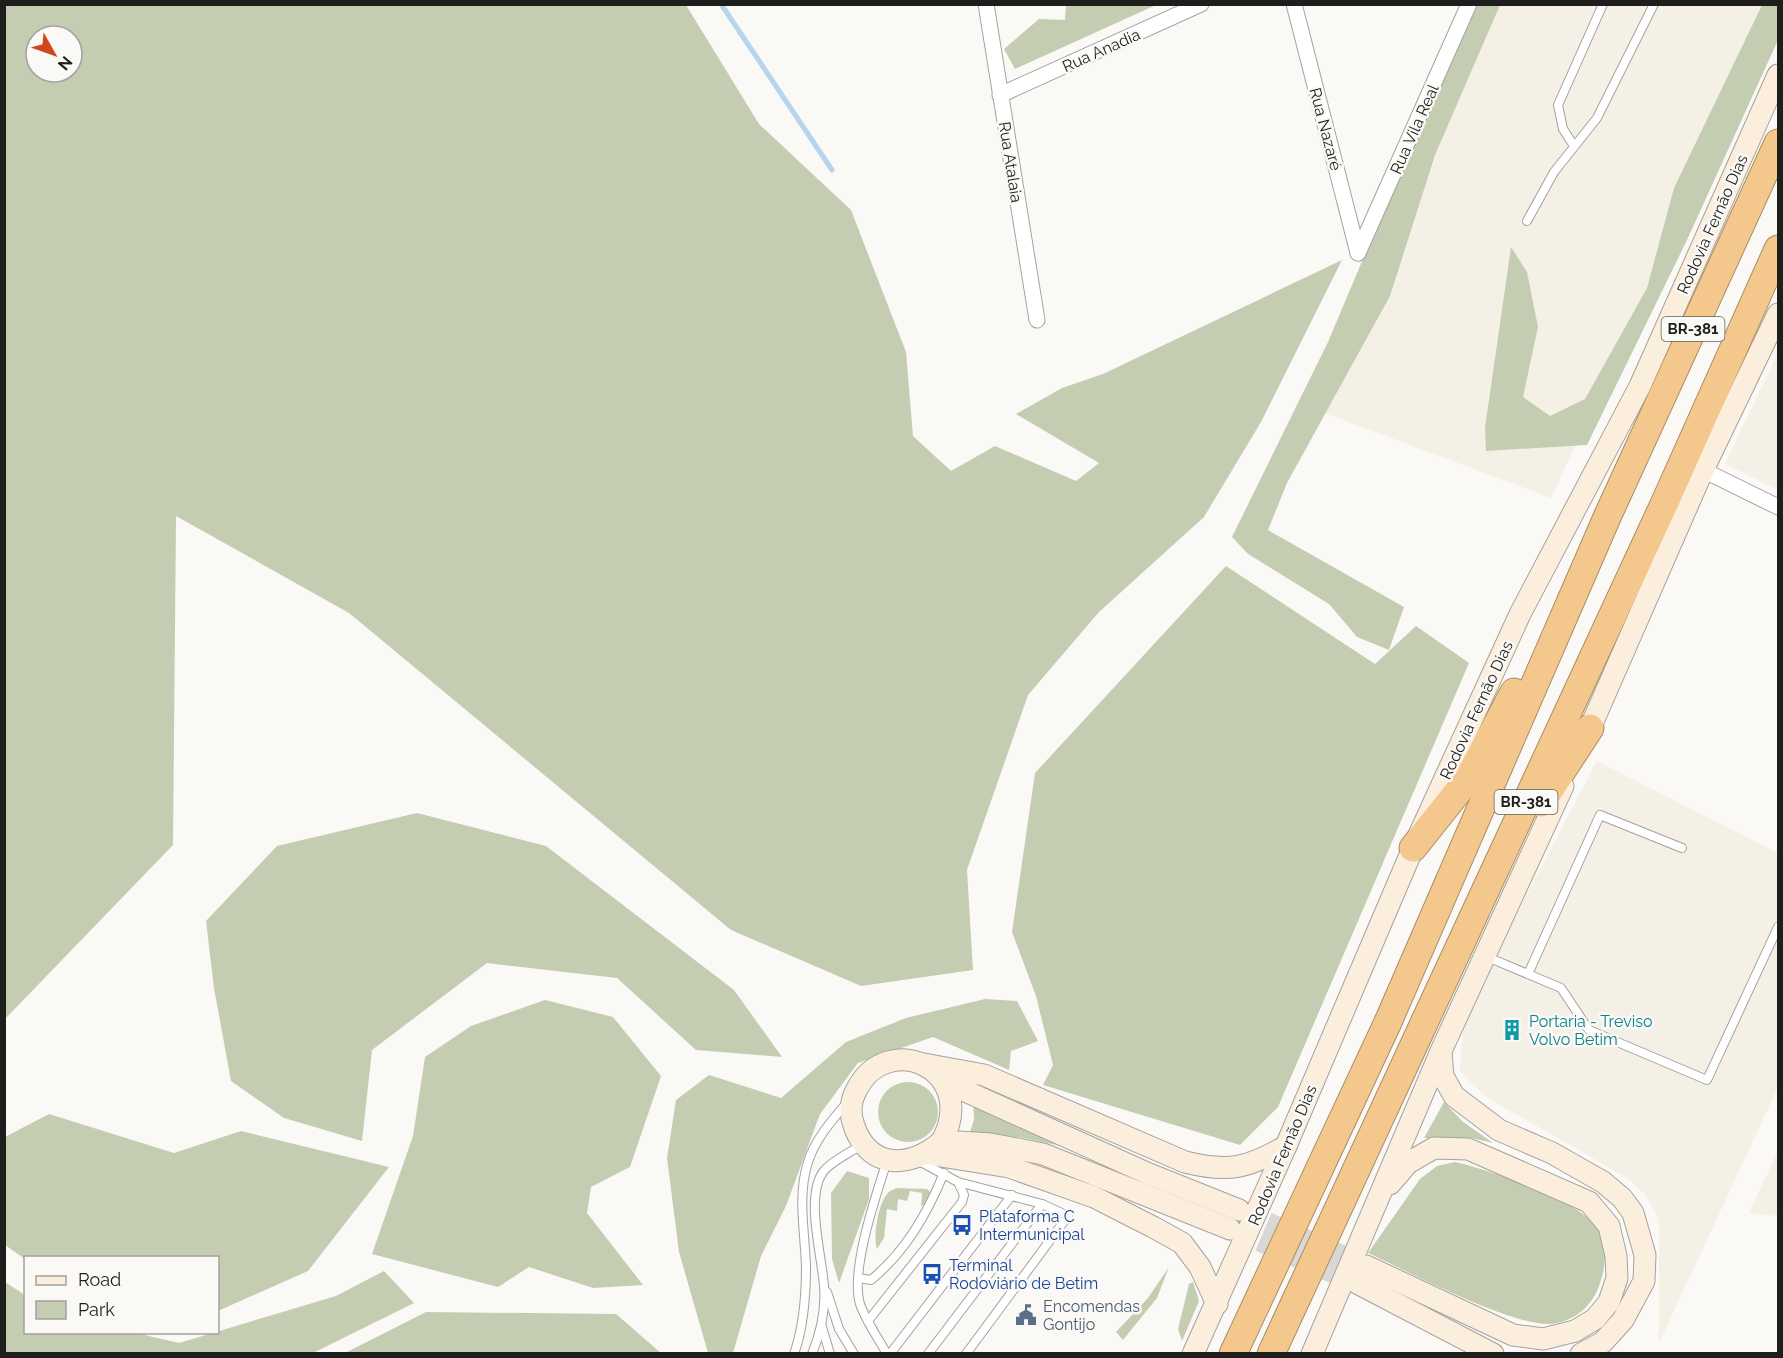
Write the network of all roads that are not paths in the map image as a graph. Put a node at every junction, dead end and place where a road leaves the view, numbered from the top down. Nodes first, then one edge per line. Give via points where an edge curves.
1 (986, 4) edge
2 (1201, 4) edge
3 (1294, 4) edge
4 (1469, 4) edge
5 (1603, 4) edge
6 (1654, 4) edge
7 (1779, 75) edge
8 (1000, 94) junction
9 (1779, 143) edge
10 (1574, 146) junction
11 (1527, 221) dead end
12 (1779, 249) edge
13 (1358, 253) joint
14 (1779, 314) edge
15 (1036, 320) dead end
16 (1703, 470) junction
17 (1779, 507) edge
18 (1611, 508) junction
19 (1590, 728) junction
20 (1413, 848) junction
21 (1682, 848) dead end
22 (1490, 880) junction
23 (1779, 927) edge
24 (1484, 955) junction
25 (1527, 974) junction
26 (1441, 1052) junction
27 (921, 1063) junction
28 (943, 1081) junction
29 (853, 1097) junction
30 (863, 1144) junction
31 (1286, 1146) junction
32 (929, 1151) junction
33 (887, 1160) junction
34 (944, 1173) junction
35 (958, 1182) junction
36 (1012, 1195) junction
37 (1376, 1200) junction
38 (1042, 1204) junction
39 (858, 1278) junction
40 (825, 1286) junction
41 (1217, 1304) junction
42 (868, 1321) junction
43 (822, 1327) junction
44 (794, 1353) edge
45 (812, 1353) edge
46 (830, 1353) edge
47 (854, 1353) edge
48 (889, 1353) edge
49 (928, 1353) edge
50 (966, 1353) edge
51 (1194, 1353) edge
52 (1233, 1353) edge
53 (1271, 1353) edge
54 (1312, 1353) edge
55 (1492, 1353) edge
56 (1581, 1353) edge

1 - 8 street, Rua Atalaia
2 - 8 street, Rua Anadia
3 - 13 street, Rua Nazaré
4 - 13 street, Rua Vila Real
5 - 10 lane via 1558,105 1563,129
6 - 10 lane via 1597,118
7 - 20 main road, Rodovia Fernão Dias / BR-381 via 1640,386 1520,614
8 - 15 street, Rua Atalaia
9 - 18 highway, Rodovia Fernão Dias / BR-381
10 - 11 lane via 1554,172
12 - 22 highway, BR-381
14 - 16 main road, BR-381
16 - 17 street
16 - 19 main road, BR-381
18 - 20 highway via 1468,779
18 - 52 highway, Rodovia Fernão Dias / BR-381 via 1388,1022
19 - 22 highway
19 - 24 main road, BR-381
20 - 31 main road, Rodovia Fernão Dias / BR-381
21 - 25 lane via 1599,815
22 - 53 highway, BR-381
23 - 25 lane via 1707,1080 1589,1030 1561,988
24 - 25 lane
24 - 26 main road, BR-381
26 - 37 main road, BR-381
26 - 56 main road via 1443,1076 1454,1096 1499,1130 1552,1153 1603,1182 1634,1213 1645,1255 1644,1281 1623,1320 1603,1342
27 - 28 main road
27 - 29 main road via 887,1062 860,1082
27 - 31 main road via 984,1075 1185,1162 1206,1167 1240,1168
28 - 32 main road via 953,1111 950,1127
28 - 32 main road via 1149,1174 1235,1219 1043,1154 991,1144
29 - 30 main road via 852,1122
29 - 44 lane via 827,1126 808,1161 801,1202 806,1267 802,1331
30 - 33 main road
30 - 40 lane via 824,1171 816,1190
31 - 41 main road, Rodovia Fernão Dias / BR-381
32 - 33 main road
32 - 34 lane
32 - 41 main road via 1009,1167 1094,1197 1153,1227 1182,1244 1200,1267
33 - 39 lane
34 - 35 lane
34 - 39 lane via 931,1206 894,1261 871,1280
35 - 36 lane
35 - 42 lane via 964,1195 962,1203
36 - 38 lane
36 - 48 lane
37 - 54 main road, BR-381
37 - 55 main road via 1408,1163 1434,1148 1468,1149 1589,1202 1609,1226 1617,1278 1609,1302 1596,1319 1575,1331 1543,1339 1512,1335 1362,1274
38 - 49 lane
38 - 50 lane via 1068,1216
39 - 42 lane via 860,1302
40 - 43 lane
40 - 47 lane via 839,1329
41 - 51 main road, Rodovia Fernão Dias / BR-381
42 - 48 lane
43 - 45 lane
43 - 46 lane

